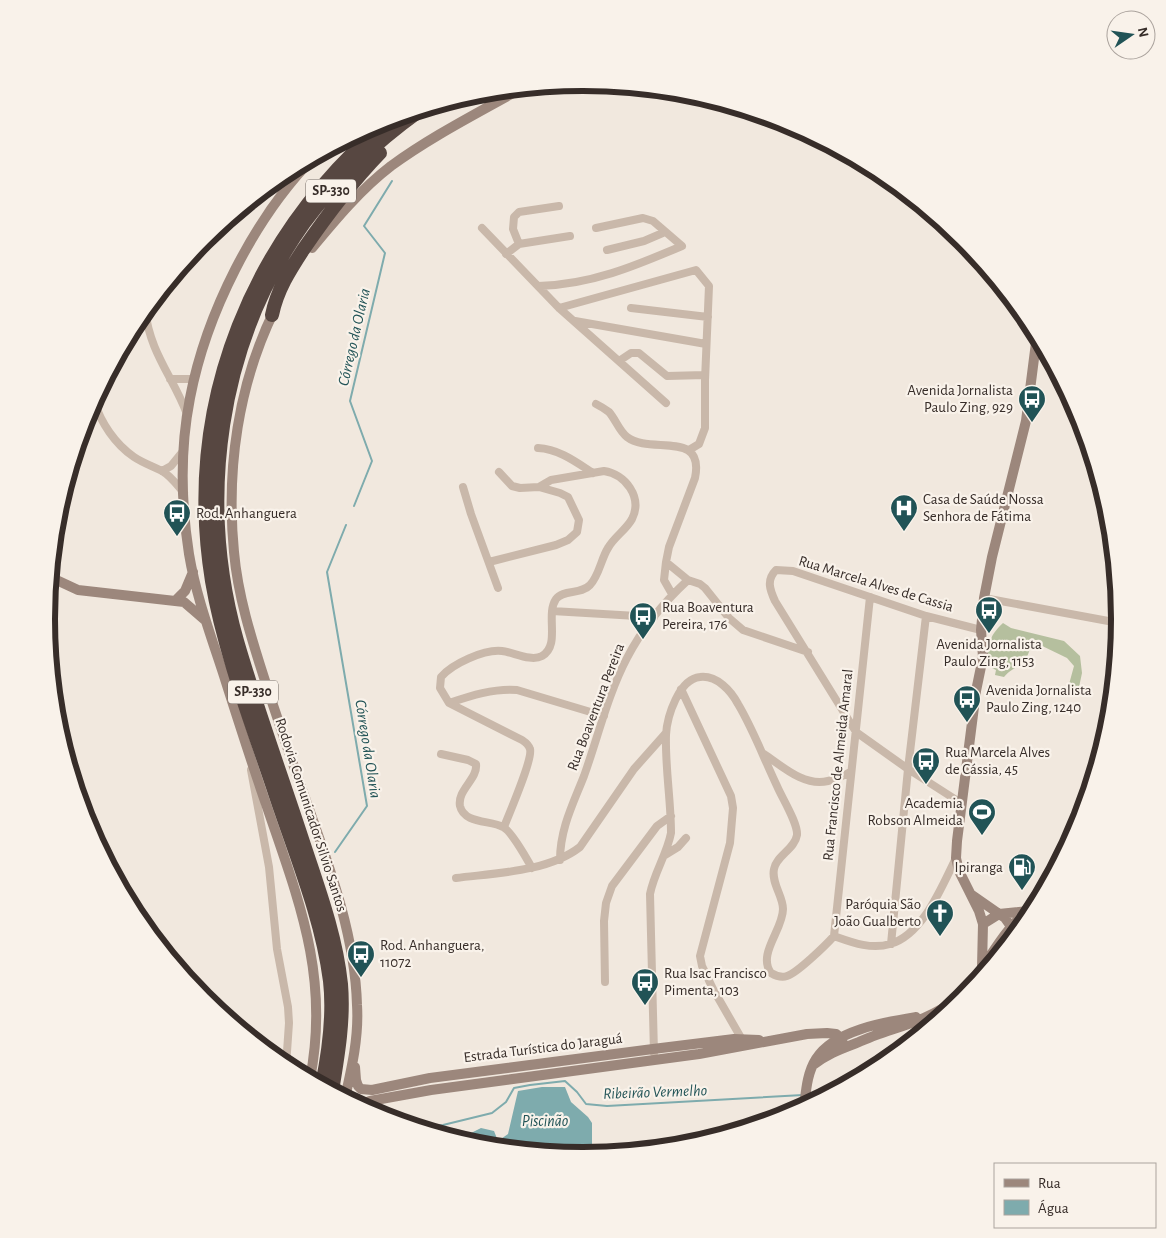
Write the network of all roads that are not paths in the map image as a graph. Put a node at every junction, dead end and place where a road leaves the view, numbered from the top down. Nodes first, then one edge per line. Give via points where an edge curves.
1 (504, 97) edge
2 (417, 118) edge
3 (403, 123) edge
4 (369, 136) edge
5 (298, 175) edge
6 (560, 206) dead end
7 (482, 228) dead end
8 (596, 228) dead end
9 (665, 232) junction
10 (570, 236) dead end
11 (519, 244) junction
12 (607, 250) dead end
13 (506, 254) junction
14 (538, 286) junction
15 (559, 308) junction
16 (631, 308) dead end
17 (272, 315) junction
18 (708, 317) junction
19 (147, 321) edge
20 (575, 321) junction
21 (706, 344) junction
22 (1035, 348) edge
23 (619, 361) junction
24 (705, 375) junction
25 (170, 379) junction
26 (194, 379) junction
27 (666, 403) dead end
28 (596, 404) dead end
29 (98, 411) edge
30 (188, 414) junction
31 (538, 448) dead end
32 (184, 450) junction
33 (689, 450) junction
34 (162, 471) junction
35 (499, 472) dead end
36 (593, 473) junction
37 (463, 487) dead end
38 (539, 487) junction
39 (184, 493) junction
40 (489, 562) junction
41 (666, 562) junction
42 (193, 572) junction
43 (56, 580) edge
44 (688, 580) junction
45 (498, 588) dead end
46 (672, 594) junction
47 (870, 597) junction
48 (984, 598) junction
49 (176, 600) junction
50 (552, 611) junction
51 (926, 616) junction
52 (654, 617) junction
53 (206, 622) junction
54 (1111, 622) edge
55 (981, 630) junction
56 (808, 652) junction
57 (681, 689) junction
58 (449, 703) junction
59 (604, 716) junction
60 (856, 732) junction
61 (666, 733) junction
62 (247, 746) junction
63 (441, 754) dead end
64 (764, 754) junction
65 (908, 769) junction
66 (851, 772) junction
67 (961, 803) junction
68 (671, 816) junction
69 (504, 827) junction
70 (686, 838) dead end
71 (665, 855) junction
72 (956, 858) junction
73 (560, 860) junction
74 (532, 868) junction
75 (456, 878) dead end
76 (971, 895) junction
77 (1023, 911) edge
78 (999, 914) junction
79 (984, 924) junction
80 (1011, 927) edge
81 (1008, 931) edge
82 (834, 936) junction
83 (890, 944) junction
84 (987, 949) junction
85 (983, 963) edge
86 (605, 982) dead end
87 (932, 1015) joint
88 (744, 1042) junction
89 (836, 1043) junction
90 (653, 1049) junction
91 (354, 1050) junction
92 (287, 1056) edge
93 (654, 1060) junction
94 (311, 1071) edge
95 (323, 1078) edge
96 (333, 1084) edge
97 (346, 1091) edge
98 (805, 1098) edge
99 (369, 1102) edge

1 - 17 main road via 419,147 374,181 338,216 300,262
2 - 17 highway via 375,158 336,203 286,278 275,299
3 - 96 highway, Rodovia Comunicador Silvio Santos / SP-330 via 354,166 314,210 264,290 239,354 225,406 217,486 222,572 230,610 246,670 323,901 336,952 341,1017
4 - 95 highway, Rodovia Comunicador Silvio Santos / SP-330 via 297,217 246,307 225,365 208,455 207,533 212,581 223,631 311,900 326,958 330,984 330,1028
5 - 26 main road via 274,204 242,257 221,299
6 - 11 street via 519,212 514,216 513,228
7 - 13 street
8 - 9 street via 643,218
9 - 12 street
9 - 14 street via 682,246 627,270 560,286
10 - 11 street
11 - 13 street
13 - 14 street
14 - 15 street
15 - 18 street via 696,270 709,286
15 - 20 street
16 - 18 street
17 - 91 main road via 262,336 242,404 235,446 232,483 234,553 258,659 324,853 348,936 355,967 358,1007
18 - 21 street
19 - 25 street via 152,342
20 - 21 street
20 - 23 street
21 - 24 street
22 - 48 main road via 1026,421
23 - 24 street via 631,353 639,353 667,376
23 - 27 street
24 - 33 street via 705,428 699,444
25 - 26 street
25 - 30 street
26 - 30 main road
28 - 33 street via 609,413 632,440
29 - 34 street via 105,427 126,451
30 - 32 main road
31 - 36 street via 548,448 567,456
32 - 34 street via 171,466
32 - 39 main road
33 - 41 street via 696,462 696,473
34 - 39 street
35 - 38 street via 512,486
36 - 38 street via 551,480
36 - 50 street via 610,472 623,478 634,496 632,519 608,546 592,583 580,592 558,596
37 - 40 street
38 - 40 street via 568,497 579,520 577,532 556,546
39 - 42 main road
40 - 45 street
41 - 44 street
41 - 46 street via 664,580
42 - 49 main road via 185,591
42 - 53 main road
43 - 49 main road via 78,590
44 - 46 street, Rua Boaventura Pereira
44 - 56 street via 705,588 743,630
46 - 52 street, Rua Boaventura Pereira
47 - 51 street, Rua Marcela Alves de Cassia
47 - 56 street, Rua Marcela Alves de Cassia via 793,571 776,570 770,580 771,590
47 - 60 street, Rua Francisco de Almeida Amaral
48 - 54 street
48 - 55 main road
49 - 53 main road via 188,604
50 - 52 street
50 - 58 street via 552,642 546,652 534,658 489,651 450,668 440,681 440,688
51 - 55 street, Rua Marcela Alves de Cassia
51 - 65 street
52 - 59 street, Rua Boaventura Pereira via 626,658
53 - 62 main road
55 - 67 main road via 977,655 980,672
56 - 60 street, Rua Marcela Alves de Cassia
57 - 61 street
57 - 64 street via 702,676 721,684 737,702
57 - 88 street via 732,796 734,808 730,843 700,956 713,990
58 - 59 street via 505,689 517,690
58 - 69 street via 522,740 529,747 522,781
59 - 73 street, Rua Boaventura Pereira via 568,815
60 - 65 street, Rua Marcela Alves de Cassia
60 - 66 street, Rua Francisco de Almeida Amaral
61 - 68 street
61 - 73 street via 634,769 580,847
62 - 92 street via 269,867 278,958 288,1007
62 - 94 main road via 310,945 317,998
63 - 69 street via 476,764 475,772 460,798 462,812
64 - 66 street via 810,781 829,781
64 - 82 street via 797,835 774,870 783,913 767,956 768,970 776,976 790,975
65 - 67 street, Rua Marcela Alves de Cassia
65 - 83 street
66 - 82 street, Rua Francisco de Almeida Amaral
67 - 72 main road
68 - 71 street via 671,833
68 - 86 street via 657,826 612,886 604,920
69 - 74 street
70 - 71 street
71 - 90 street via 650,894
72 - 76 main road via 958,871
72 - 83 street via 927,914 901,939
73 - 74 street
74 - 75 street
76 - 78 main road
76 - 79 main road
77 - 78 main road
78 - 79 main road
78 - 80 main road
79 - 84 main road
81 - 84 main road
82 - 83 street via 866,945
84 - 85 main road
87 - 89 main road
87 - 89 main road via 868,1027
88 - 89 main road, Estrada Turística do Jaraguá via 807,1034
88 - 90 main road, Estrada Turística do Jaraguá
88 - 93 main road, Estrada Turística do Jaraguá
89 - 98 main road via 816,1059
90 - 91 main road, Estrada Turística do Jaraguá via 430,1078 366,1090 358,1086 356,1080
90 - 93 street
91 - 97 main road
93 - 99 main road, Estrada Turística do Jaraguá

